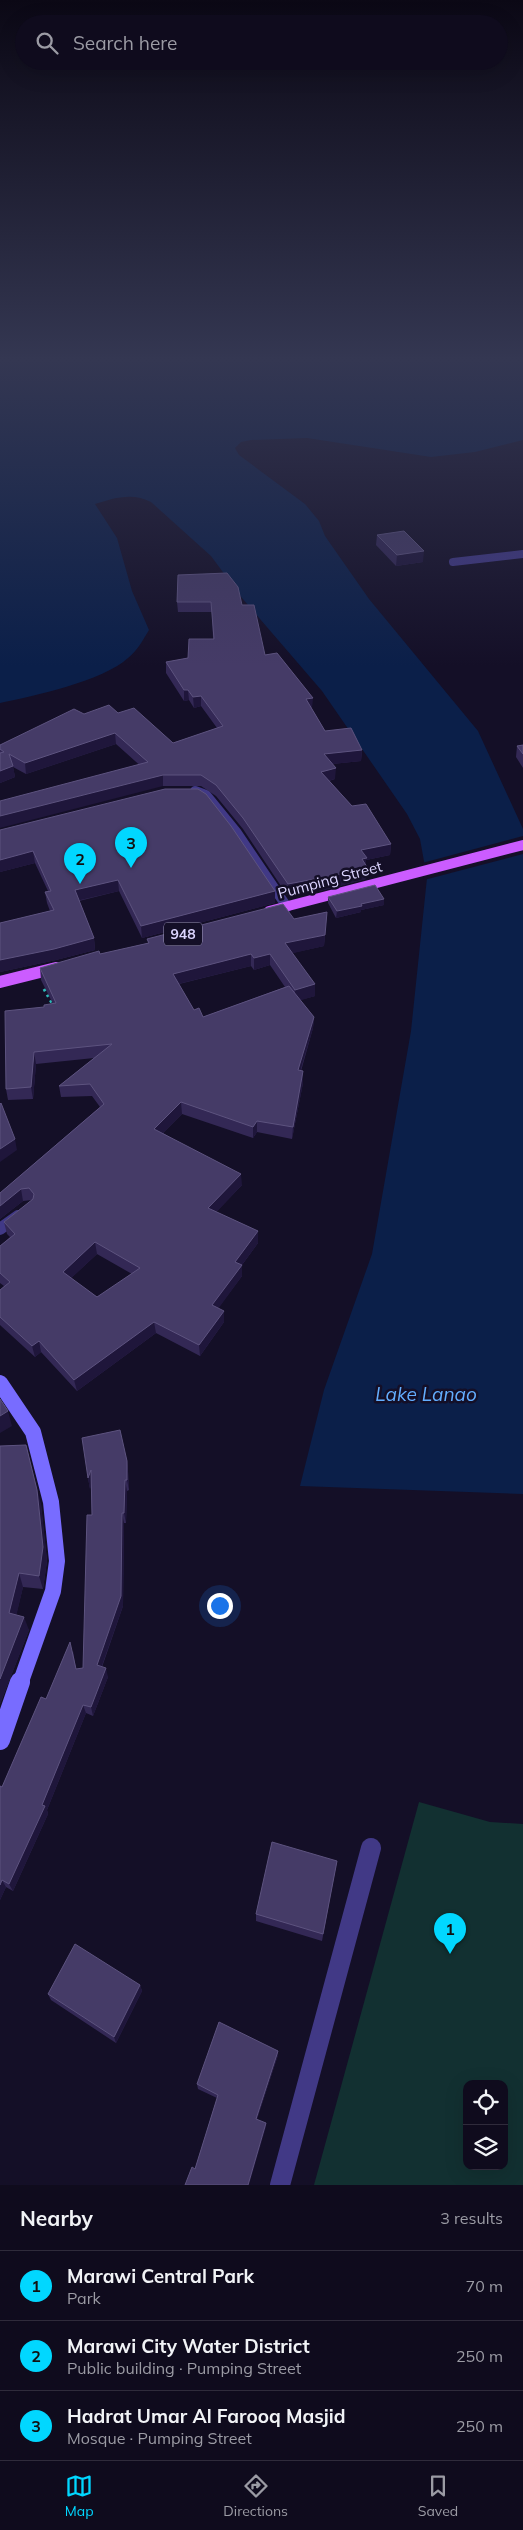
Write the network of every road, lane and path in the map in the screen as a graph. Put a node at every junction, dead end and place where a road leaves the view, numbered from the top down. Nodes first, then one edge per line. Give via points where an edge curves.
1 (523, 554) edge
2 (454, 562) dead end
3 (187, 791) edge
4 (523, 845) edge
5 (287, 906) junction
6 (258, 914) edge
7 (66, 965) edge
8 (37, 973) junction
9 (0, 982) edge
10 (60, 1008) edge
11 (28, 1207) edge
12 (0, 1229) edge
13 (0, 1383) edge
14 (0, 1740) edge
15 (371, 1848) dead end
16 (280, 2185) edge

1 - 2 street
3 - 5 street via 200,793 210,800
4 - 5 main road, Pumping Street
5 - 6 main road, Pumping Street
7 - 8 main road
8 - 9 main road
8 - 10 path via 51,1005
11 - 12 street
13 - 14 main road via 33,1432 51,1502 57,1572
15 - 16 street

